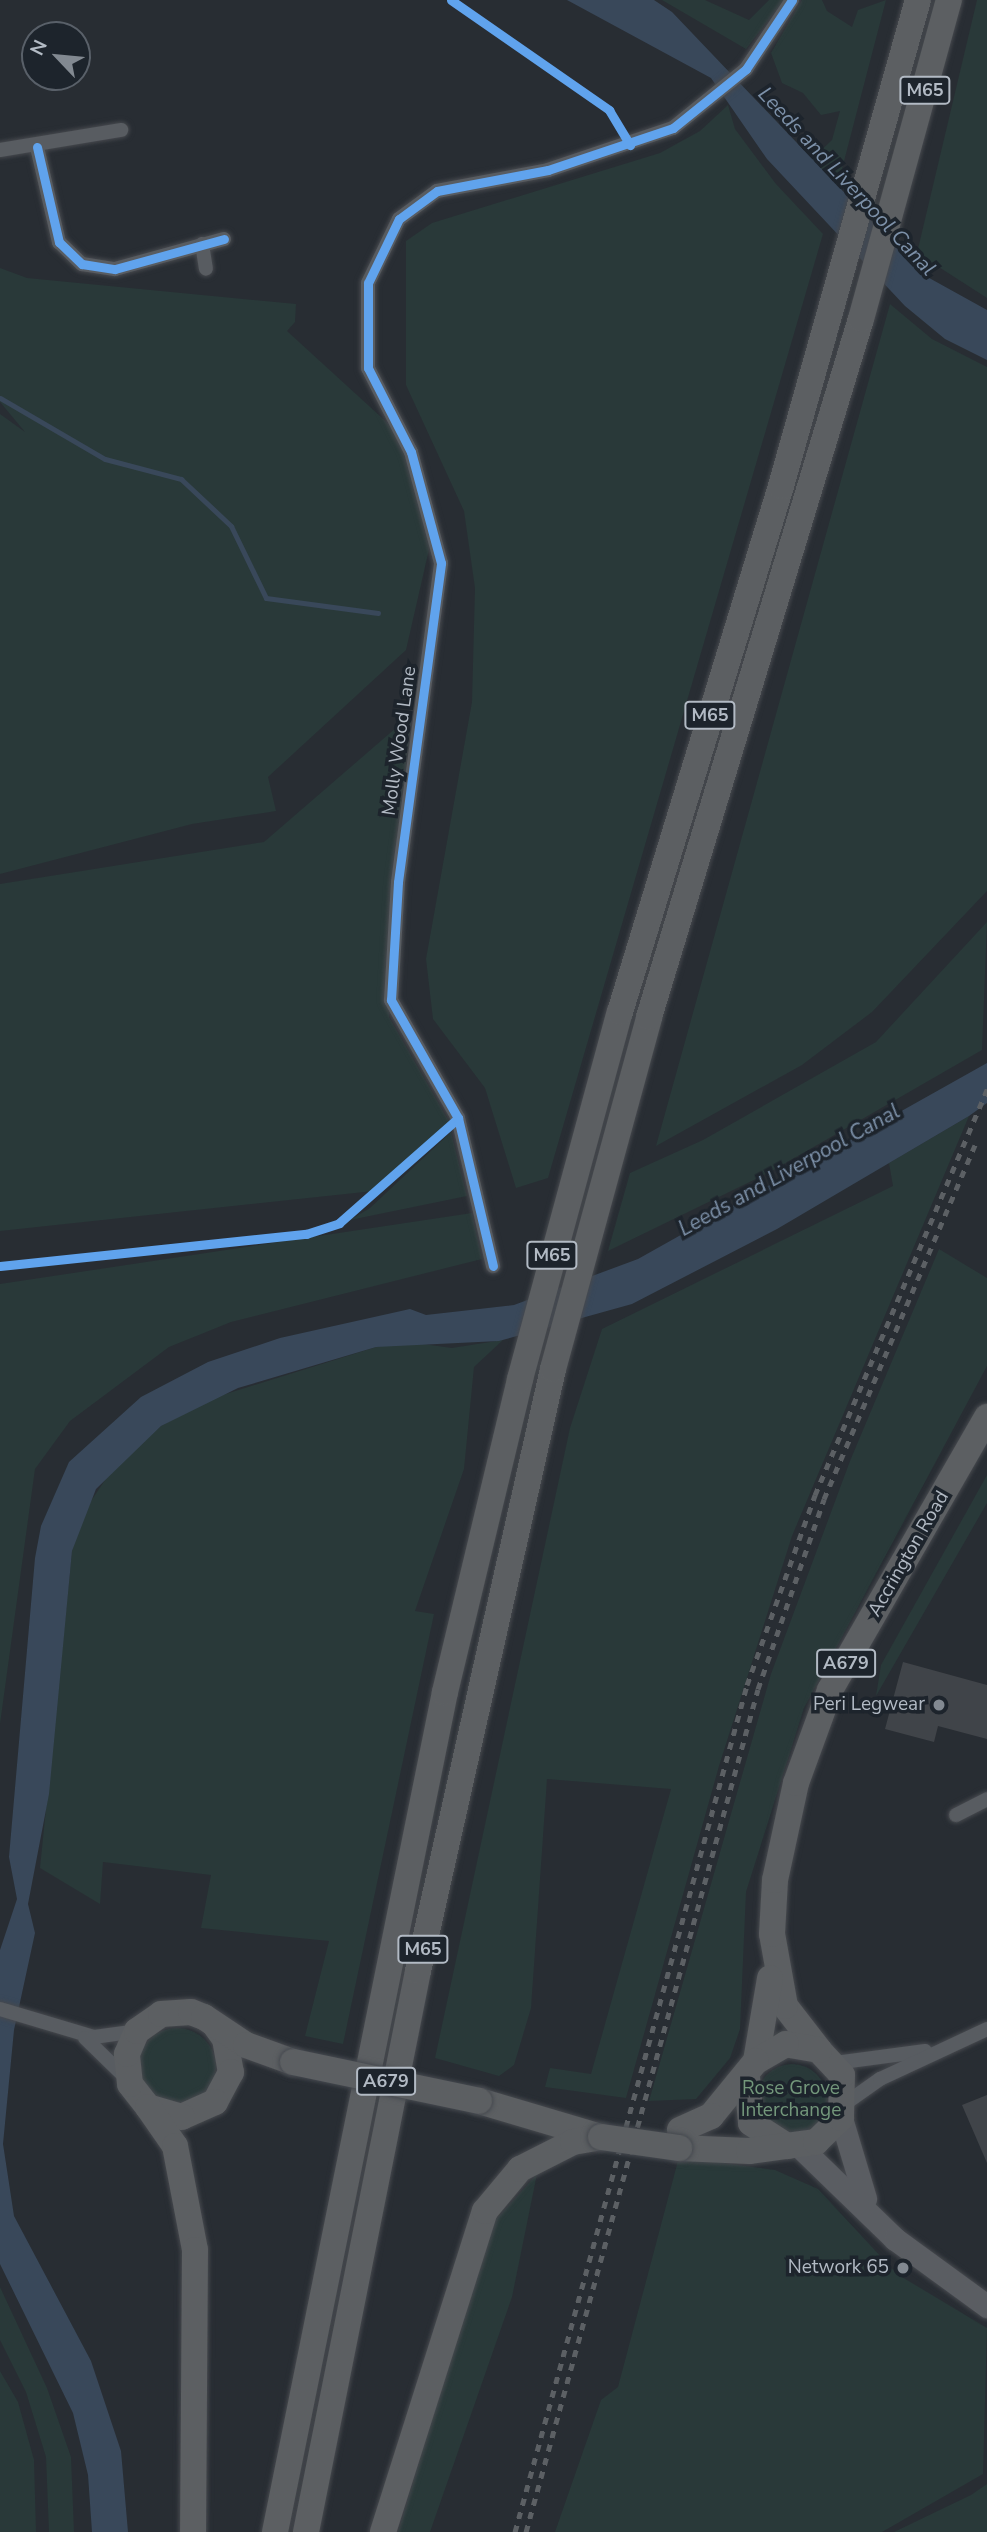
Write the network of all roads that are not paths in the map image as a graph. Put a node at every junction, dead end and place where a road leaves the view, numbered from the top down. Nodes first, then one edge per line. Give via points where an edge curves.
1 (792, 0) edge
2 (918, 0) edge
3 (950, 0) edge
4 (121, 131) dead end
5 (37, 147) junction
6 (0, 150) edge
7 (223, 239) dead end
8 (202, 244) junction
9 (206, 269) dead end
10 (492, 1260) dead end
11 (987, 1417) edge
12 (987, 1799) edge
13 (956, 1815) dead end
14 (772, 1934) junction
15 (0, 2010) edge
16 (215, 2025) junction
17 (987, 2029) edge
18 (137, 2031) junction
19 (77, 2034) junction
20 (950, 2046) junction
21 (827, 2057) junction
22 (293, 2062) junction
23 (751, 2069) junction
24 (130, 2084) junction
25 (226, 2088) junction
26 (148, 2107) junction
27 (843, 2110) junction
28 (610, 2133) junction
29 (680, 2139) junction
30 (793, 2146) junction
31 (870, 2209) junction
32 (987, 2306) edge
33 (193, 2532) edge
34 (275, 2532) edge
35 (306, 2532) edge
36 (383, 2532) edge

1 - 10 street, Molly Wood Lane via 746,69 710,102 630,145 438,191 399,219 368,283 368,368 411,452 441,563 398,882 391,1000 458,1118
2 - 34 highway, M65 via 834,299 585,1132 520,1379 445,1692
3 - 35 highway, M65 via 861,319 617,1132 553,1369 418,1971
4 - 5 street
5 - 6 street
5 - 8 street via 59,242 82,264 115,269
7 - 8 street
8 - 9 street
11 - 14 highway, Accrington Road / A679 via 830,1690 783,1832
12 - 13 street
14 - 21 highway, Accrington Road / A679 via 785,2006
14 - 23 highway, Accrington Road / A679 via 767,2024
15 - 19 street
16 - 18 highway, A679 via 177,2011 152,2018
16 - 22 highway, A679
16 - 25 highway via 231,2055
17 - 20 street
18 - 19 street via 109,2038
18 - 24 highway via 127,2054
19 - 24 street via 105,2052
20 - 21 street
20 - 27 street
21 - 23 highway, A679 via 786,2045
21 - 27 highway, A679
22 - 25 highway, A679 via 260,2067
22 - 28 highway, A679, bridge
23 - 29 highway, A679 via 711,2116
23 - 30 highway, A679 via 751,2123
24 - 26 highway
25 - 26 highway, A679 via 200,2112 173,2116
26 - 33 highway via 175,2146 195,2250
27 - 30 highway, A679 via 816,2142
27 - 31 main road, A679 via 848,2158
28 - 29 highway, A679, bridge
28 - 36 highway via 573,2142 520,2169 485,2211
29 - 30 highway, A679
30 - 31 main road, A679
31 - 32 main road, A679 via 921,2261

